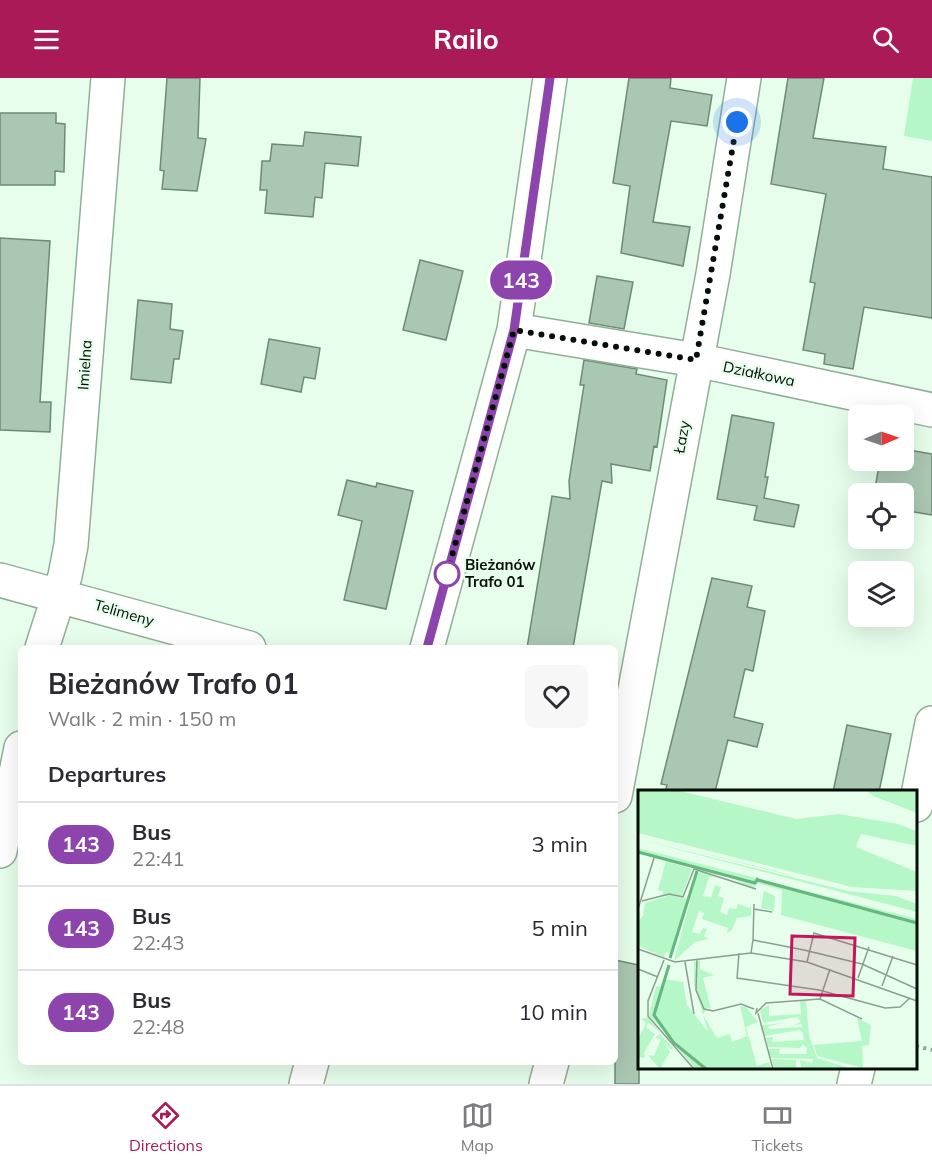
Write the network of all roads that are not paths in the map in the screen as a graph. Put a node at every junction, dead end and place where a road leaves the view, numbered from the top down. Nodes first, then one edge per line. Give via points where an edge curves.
1 (108, 78) edge
2 (550, 78) edge
3 (744, 78) edge
4 (514, 330) junction
5 (696, 360) junction
6 (932, 410) edge
7 (0, 580) edge
8 (58, 595) junction
9 (43, 645) edge
10 (238, 645) edge
11 (428, 645) edge
12 (932, 723) edge
13 (18, 763) edge
14 (618, 780) edge
15 (917, 795) edge
16 (0, 851) edge
17 (311, 1065) edge
18 (551, 1065) edge
19 (858, 1069) edge
20 (306, 1084) edge
21 (546, 1084) edge
22 (854, 1084) edge

1 - 8 street, Imielna via 71,545
2 - 4 street
3 - 5 street, Łazy
4 - 5 street, Działkowa
4 - 11 street
5 - 6 street, Działkowa
5 - 14 street, Łazy
7 - 8 street, Telimeny
8 - 9 street, Imielna
8 - 10 street, Telimeny
12 - 15 street
13 - 16 street
17 - 20 street
18 - 21 street
19 - 22 street

